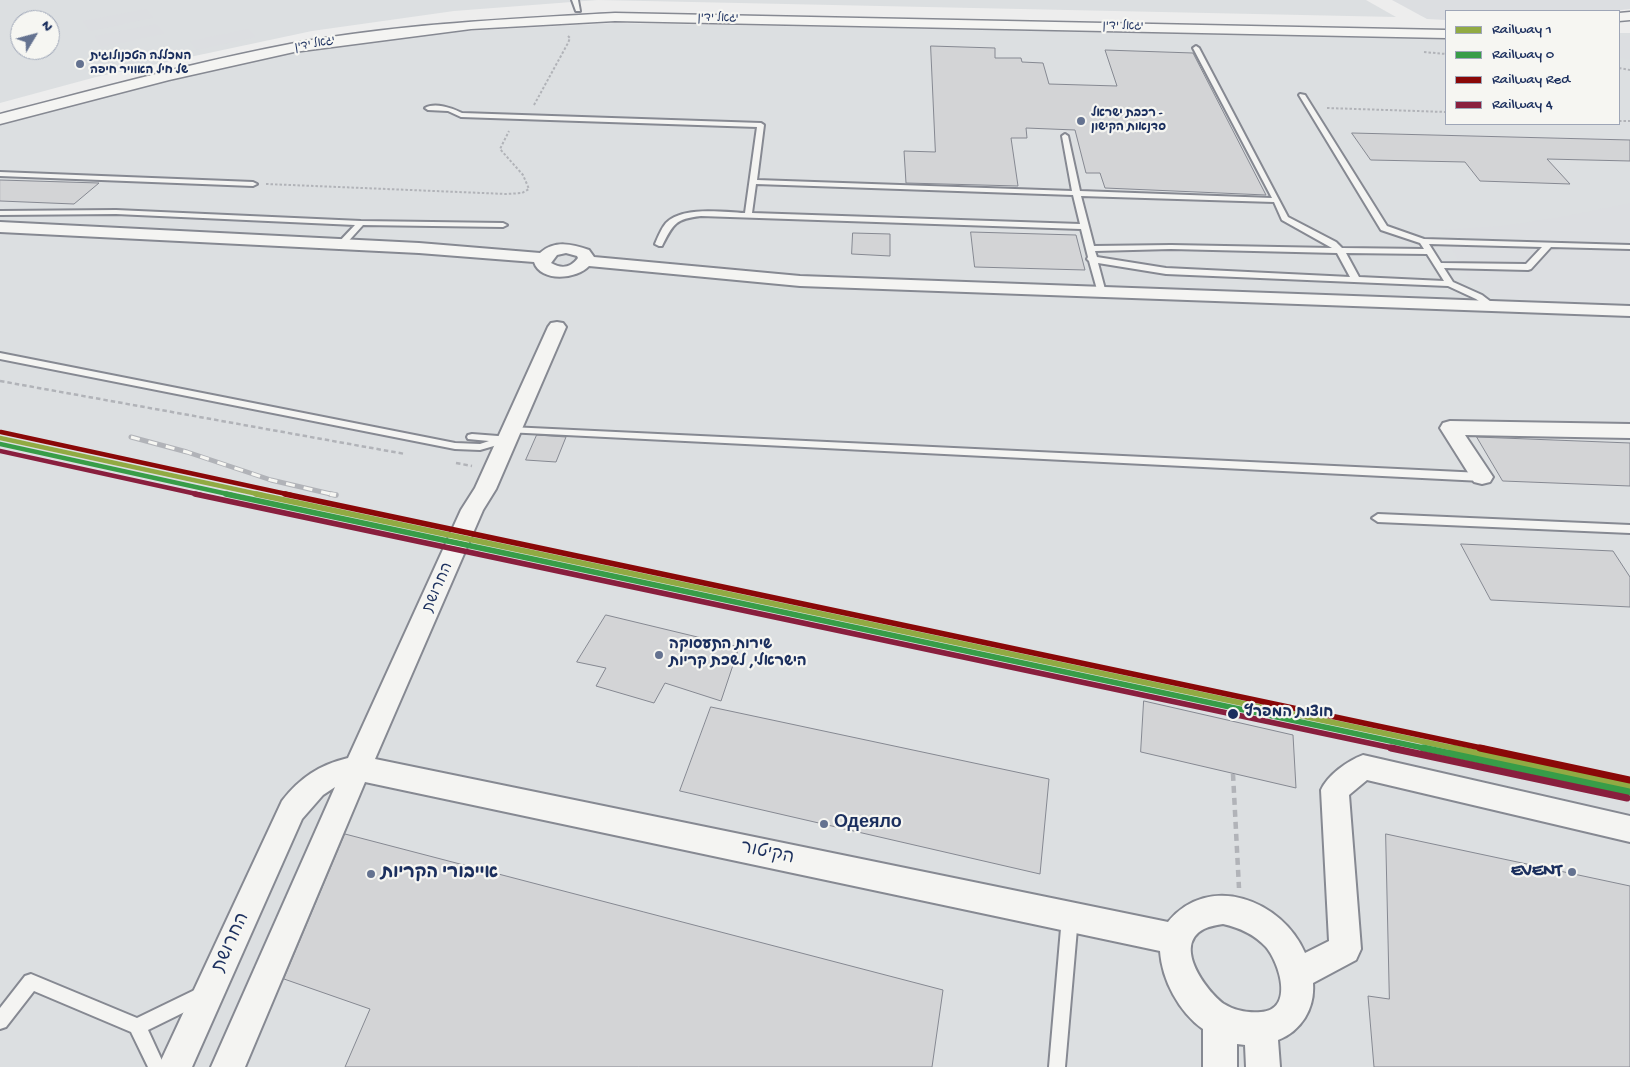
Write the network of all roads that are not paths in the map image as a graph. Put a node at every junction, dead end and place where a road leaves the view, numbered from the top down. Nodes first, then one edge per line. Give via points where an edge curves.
1 (576, 5) edge
2 (1445, 26) edge
3 (1445, 34) edge
4 (1196, 48) dead end
5 (1302, 95) dead end
6 (428, 108) dead end
7 (0, 110) edge
8 (0, 119) edge
9 (1065, 136) dead end
10 (0, 174) edge
11 (752, 182) junction
12 (253, 184) road end
13 (1076, 192) junction
14 (1277, 200) junction
15 (0, 213) edge
16 (748, 216) junction
17 (361, 223) junction
18 (503, 225) dead end
19 (0, 227) edge
20 (1085, 227) junction
21 (1423, 241) junction
22 (341, 244) junction
23 (659, 244) dead end
24 (1549, 244) junction
25 (1630, 246) edge
26 (1090, 249) junction
27 (1340, 250) junction
28 (1430, 252) junction
29 (543, 258) junction
30 (1091, 259) junction
31 (585, 261) junction
32 (1438, 264) junction
33 (1355, 278) junction
34 (1450, 284) junction
35 (1102, 293) junction
36 (1492, 307) junction
37 (1630, 311) edge
38 (557, 327) dead end
39 (0, 356) edge
40 (1630, 431) edge
41 (509, 434) junction
42 (472, 437) dead end
43 (1482, 477) joint
44 (1378, 518) dead end
45 (1630, 529) edge
46 (358, 768) junction
47 (1630, 829) edge
48 (1070, 917) junction
49 (1176, 939) junction
50 (1298, 974) junction
51 (210, 990) junction
52 (1220, 1020) junction
53 (0, 1021) edge
54 (137, 1026) junction
55 (1261, 1030) junction
56 (157, 1067) edge
57 (175, 1067) edge
58 (228, 1067) edge
59 (1057, 1067) edge
60 (1220, 1067) edge
61 (1263, 1067) edge

1 - 2 main road, יגאל ידין
1 - 7 main road, יגאל ידין via 335,34 193,62
3 - 8 main road, יגאל ידין via 615,17 471,25 294,48 167,76
4 - 14 lane
5 - 21 lane via 1384,228
6 - 11 lane via 449,109 461,115 760,124
9 - 13 lane
10 - 12 lane
11 - 13 lane
11 - 16 lane
13 - 14 lane
13 - 20 lane
14 - 27 lane via 1285,218
15 - 17 lane via 116,212
16 - 20 lane
16 - 23 lane via 685,216 665,228
17 - 18 lane
17 - 22 lane
19 - 22 street
20 - 26 lane
21 - 24 lane
21 - 28 lane
22 - 29 street
24 - 25 lane
24 - 32 lane via 1528,267
26 - 27 lane
26 - 30 lane
27 - 28 lane
27 - 33 lane
28 - 32 lane
29 - 31 street via 554,250 568,248 583,253
29 - 31 street via 544,267 557,271 574,269
30 - 33 lane via 1166,271
30 - 35 lane
31 - 35 street via 800,281
32 - 34 lane
33 - 34 lane
34 - 36 lane via 1479,297
35 - 36 street
36 - 37 street
38 - 41 street, החרושת
39 - 41 lane via 455,446 480,447
40 - 43 street via 1450,428
41 - 42 lane
41 - 43 lane
41 - 46 street, החרושת
44 - 45 lane
46 - 48 street, הקיטור
46 - 51 street, החרושת via 324,778 307,790 292,810
46 - 58 street, החרושת
47 - 50 street via 1363,767 1335,790 1345,949
48 - 49 street, הקיטור
48 - 59 lane
49 - 50 street via 1193,916 1207,910 1241,912 1277,936 1290,954
49 - 52 street via 1175,956 1185,986 1203,1008
50 - 55 street via 1298,994 1292,1011 1279,1024
51 - 54 lane
51 - 57 street, החרושת
52 - 55 street via 1241,1028
52 - 60 street
53 - 54 lane via 31,982
54 - 56 lane
55 - 61 street

